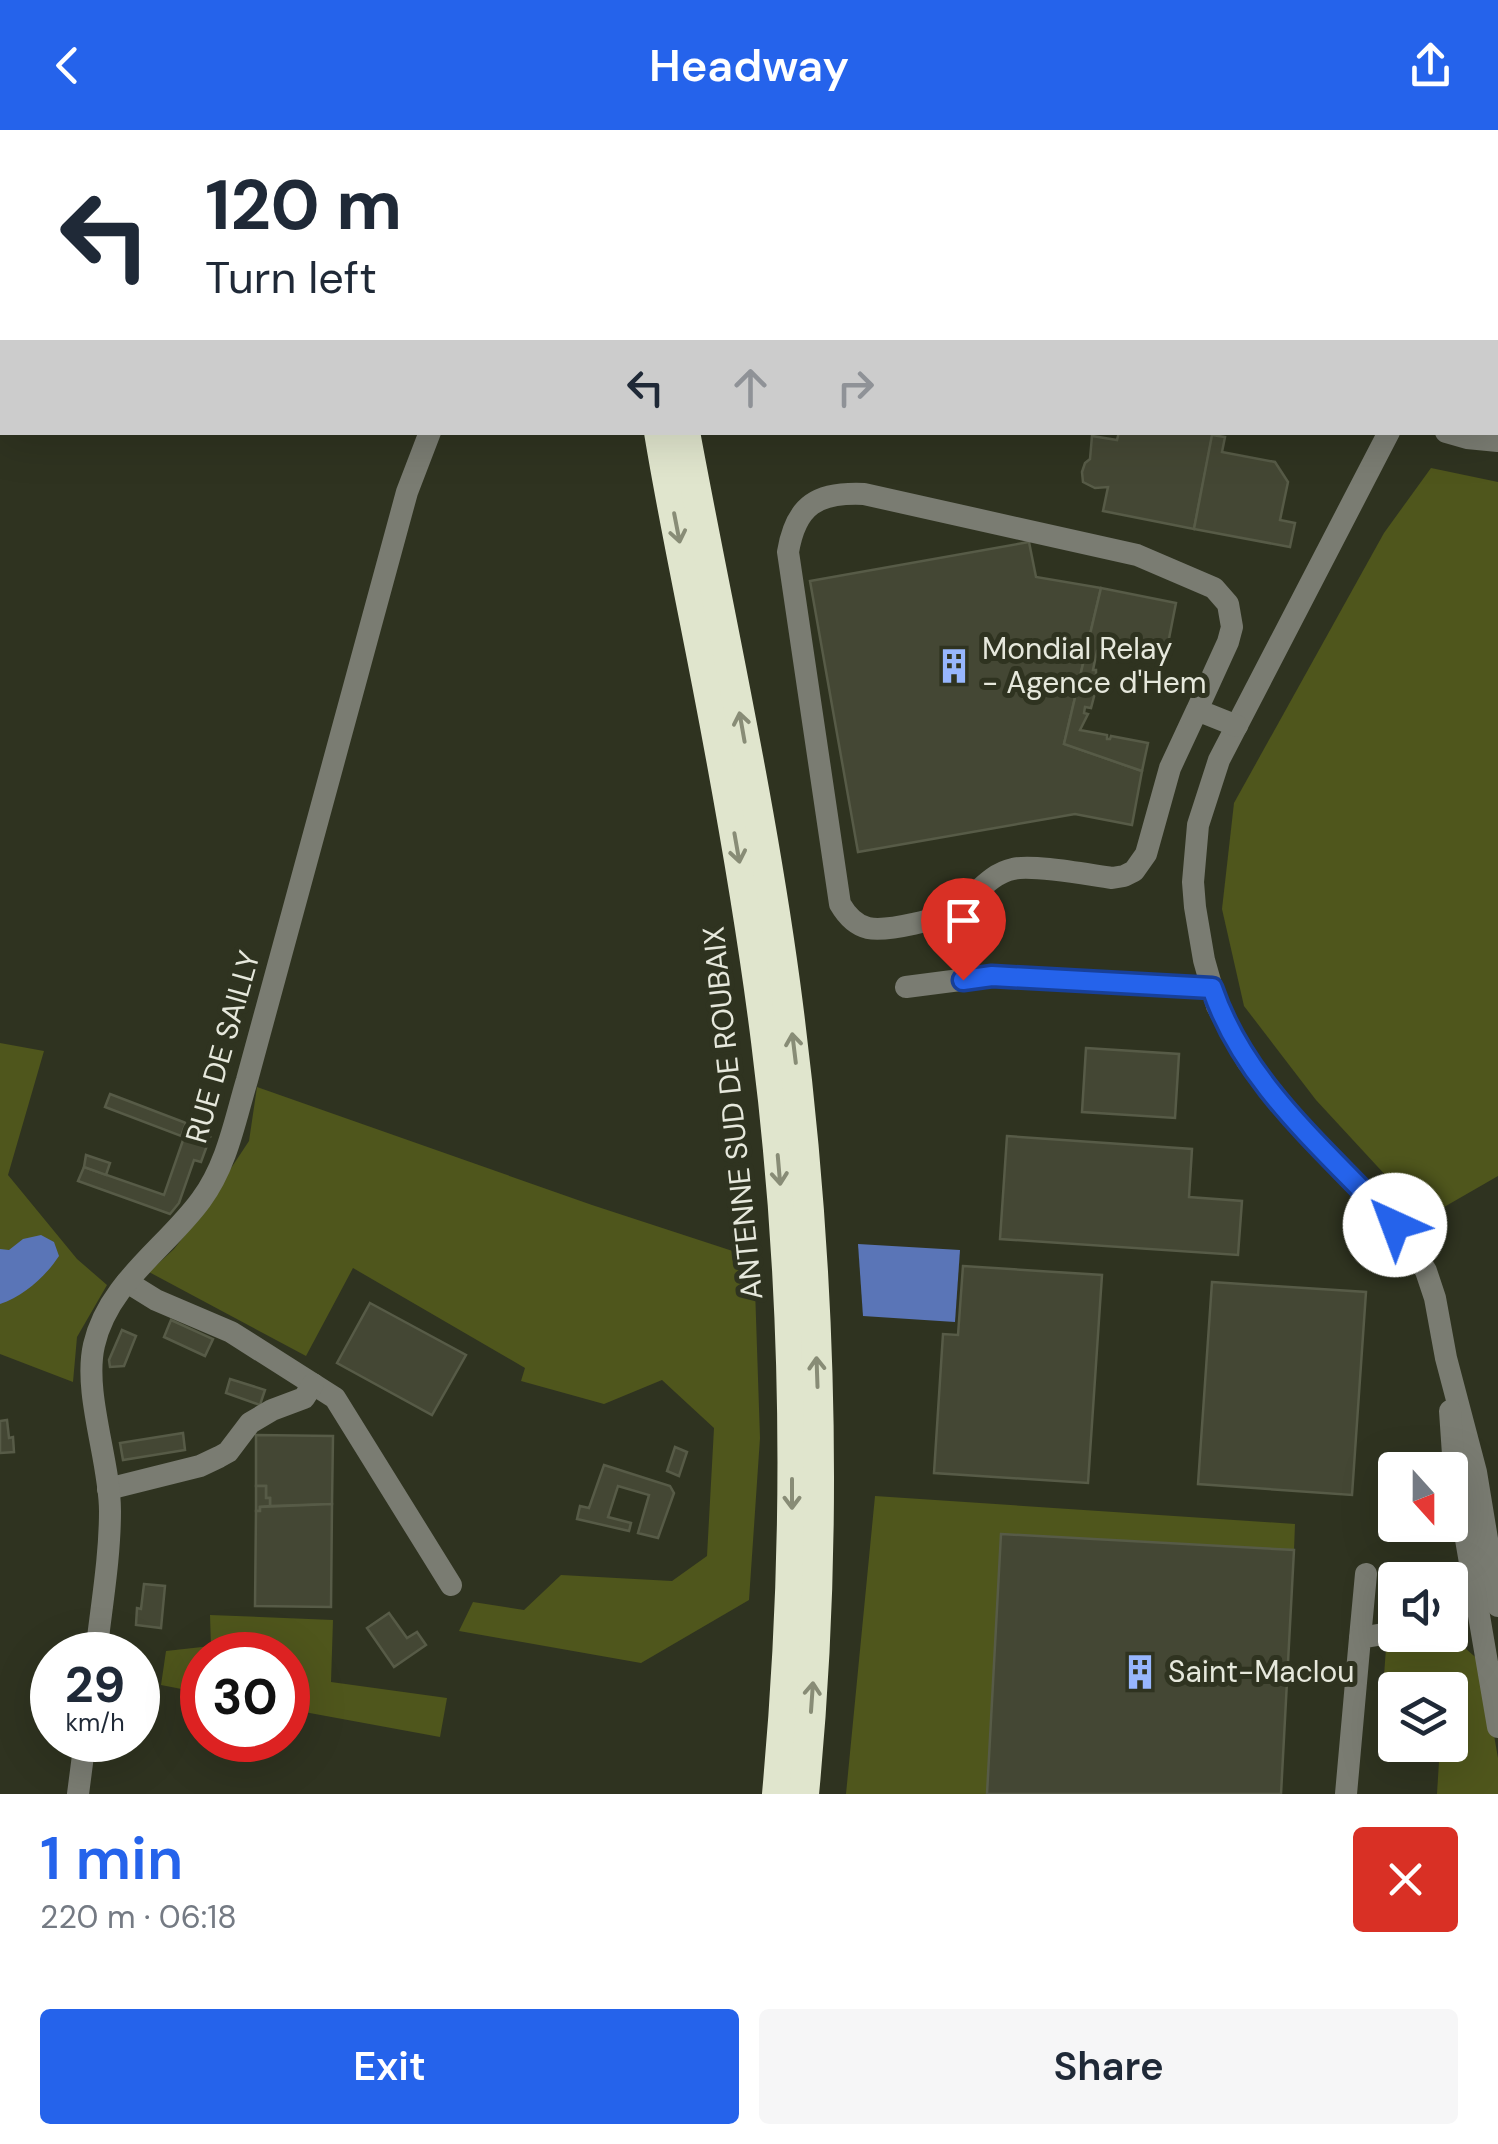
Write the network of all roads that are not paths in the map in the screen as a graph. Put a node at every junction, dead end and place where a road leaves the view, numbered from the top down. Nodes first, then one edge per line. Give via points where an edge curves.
1 (429, 435) edge
2 (659, 435) edge
3 (687, 435) edge
4 (1386, 435) edge
5 (1457, 435) edge
6 (1498, 441) edge
7 (1198, 710) junction
8 (1237, 726) junction
9 (906, 987) dead end
10 (1212, 988) junction
11 (127, 1282) junction
12 (313, 1384) junction
13 (108, 1489) junction
14 (1366, 1574) dead end
15 (451, 1586) dead end
16 (1492, 1612) edge
17 (98, 1632) edge
18 (1378, 1635) edge
19 (1360, 1638) junction
20 (1498, 1727) edge
21 (82, 1762) edge
22 (78, 1794) edge
23 (777, 1794) edge
24 (804, 1794) edge
25 (1346, 1794) edge

1 - 11 street, RUE DE SAILLY via 406,492 222,1162 200,1202
2 -> 23 highway, ANTENNE SUD DE ROUBAIX via 741,868 773,1099 792,1393 790,1613
24 -> 3 highway, ANTENNE SUD DE ROUBAIX via 818,1520 807,1180 784,977
4 - 8 street
5 - 6 street
7 - 7 street via 1232,627 1228,604 1214,588 1137,555 864,494 820,499 791,531 788,552 840,904 865,928 944,916 1016,868 1112,878 1134,871
7 - 8 street
8 - 10 street via 1207,792 1196,839 1195,907
9 - 10 street via 992,976
10 - 16 street via 1237,1044 1276,1100 1380,1208 1414,1249 1431,1283 1479,1488
11 - 12 street via 231,1332
11 - 13 street, RUE DE SAILLY via 102,1324 92,1361
12 - 13 street via 304,1398 250,1424 219,1457
12 - 15 street via 336,1398
13 - 17 street, RUE DE SAILLY
14 - 19 street
16 - 20 street
18 - 19 street
19 - 25 street
21 - 22 street

